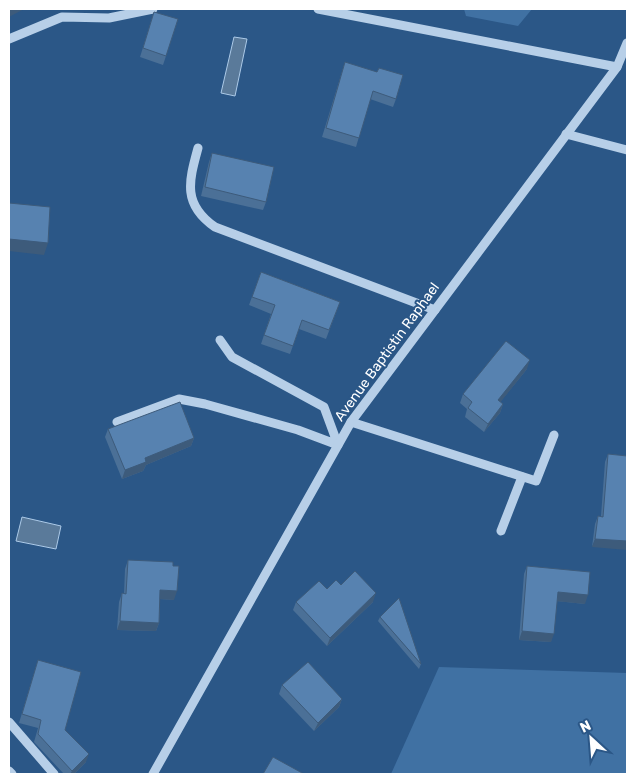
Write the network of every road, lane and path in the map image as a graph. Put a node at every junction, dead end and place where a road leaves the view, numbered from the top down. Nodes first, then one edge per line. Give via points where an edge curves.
1 (153, 9) edge
2 (318, 9) edge
3 (139, 10) edge
4 (9, 39) edge
5 (627, 43) edge
6 (617, 67) junction
7 (566, 134) junction
8 (198, 148) dead end
9 (627, 150) edge
10 (435, 310) junction
11 (220, 340) dead end
12 (118, 422) dead end
13 (350, 422) junction
14 (554, 434) dead end
15 (338, 445) junction
16 (522, 477) junction
17 (501, 531) dead end
18 (9, 722) edge
19 (9, 771) edge
20 (12, 774) edge
21 (54, 774) edge
22 (153, 774) edge

1 - 3 street
2 - 6 street
3 - 4 street via 109,18 62,17
5 - 6 street, Avenue Baptistin Raphael
6 - 7 street, Avenue Baptistin Raphael
7 - 9 street
7 - 10 street, Avenue Baptistin Raphael
8 - 10 street via 190,180 191,198 203,219 215,227
10 - 13 street, Avenue Baptistin Raphael
11 - 15 street via 232,357 324,407
12 - 15 street via 179,399 298,430
13 - 15 street, Avenue Baptistin Raphael
13 - 16 street
14 - 16 street via 536,482
15 - 22 street, Avenue Baptistin Raphael
16 - 17 street
18 - 21 street
19 - 20 street

